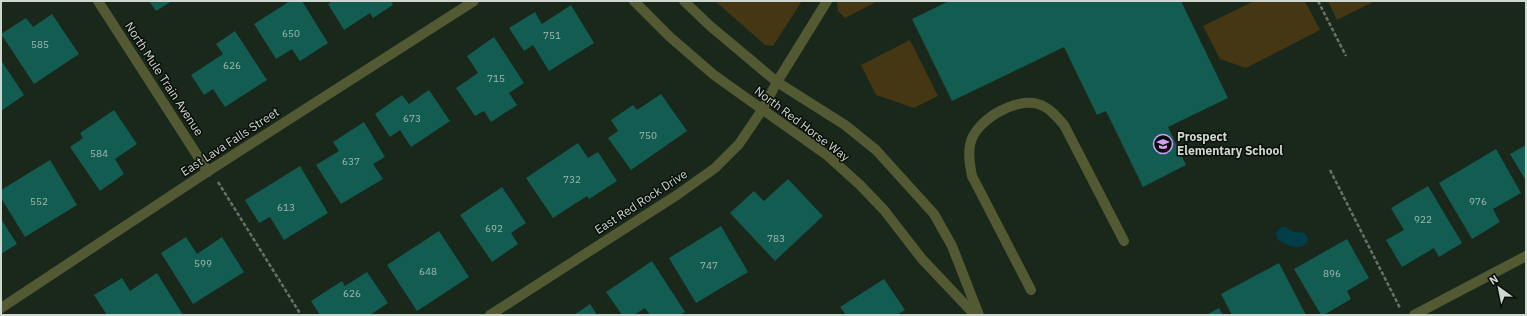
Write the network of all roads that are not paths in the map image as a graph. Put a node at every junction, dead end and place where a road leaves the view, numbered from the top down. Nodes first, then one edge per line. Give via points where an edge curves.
1 (98, 1) edge
2 (474, 1) edge
3 (634, 1) edge
4 (684, 1) edge
5 (827, 1) edge
6 (777, 82) junction
7 (762, 110) junction
8 (209, 171) junction
9 (1124, 241) dead end
10 (1526, 256) edge
11 (1031, 290) dead end
12 (1, 308) edge
13 (490, 315) edge
14 (975, 315) edge
15 (979, 315) edge
16 (1414, 315) edge

1 - 8 street, North Mule Train Avenue
2 - 8 street, East Lava Falls Street
3 - 7 street, North Red Horse Way via 714,75
4 - 6 street, North Red Horse Way
5 - 6 street, East Red Rock Drive
6 - 7 street, East Red Rock Drive
6 - 15 street, North Red Horse Way via 845,125 876,150 905,180 934,214 952,246
7 - 13 street, East Red Rock Drive via 739,144 715,168
7 - 14 street, North Red Horse Way via 828,156 860,185 884,210 922,259
8 - 12 street, East Lava Falls Street
9 - 11 street via 1064,125 1054,113 1039,104 1026,102 1016,104 986,119 977,129 970,144 972,176
10 - 16 street

